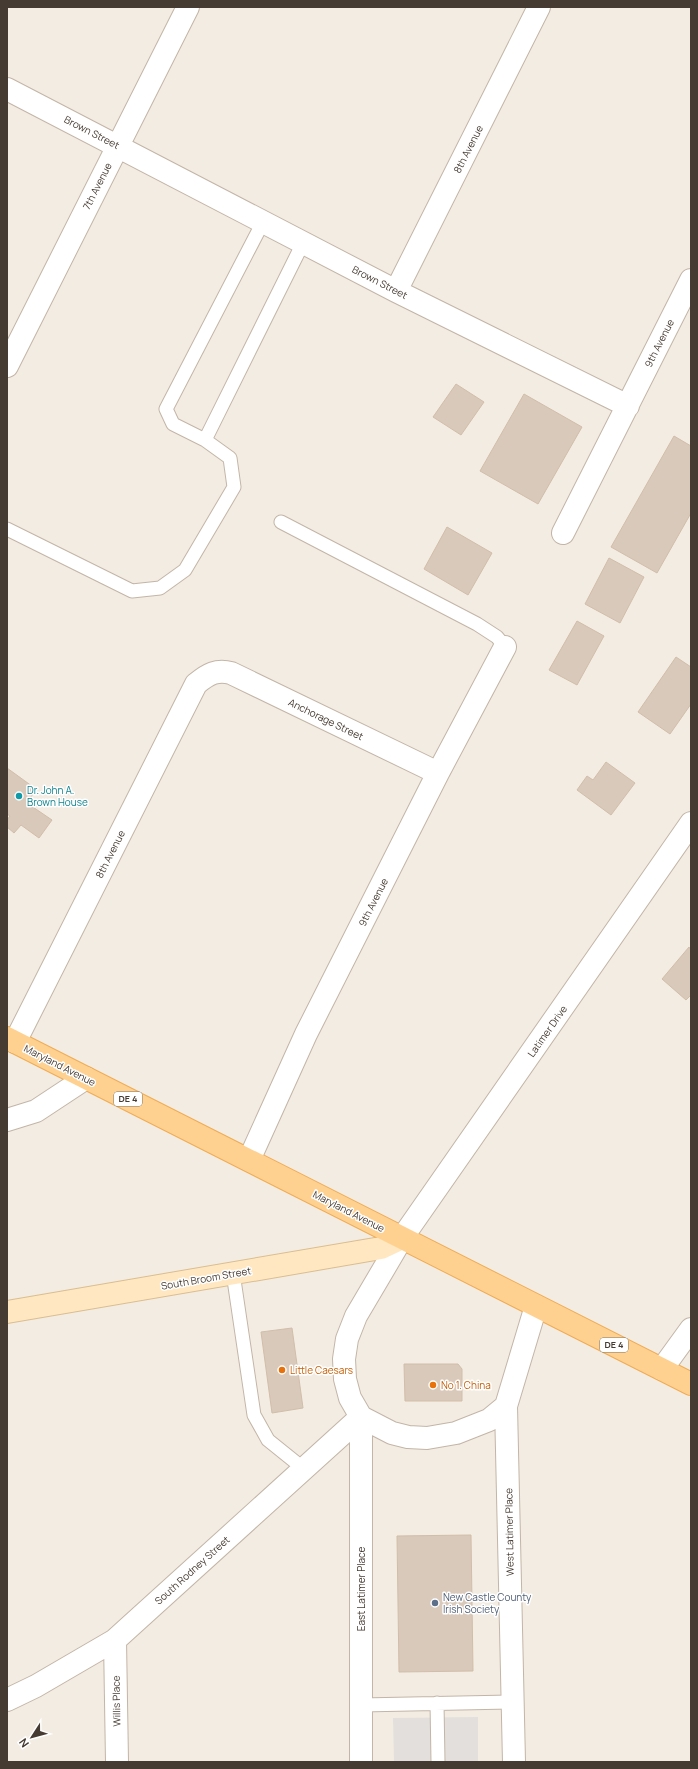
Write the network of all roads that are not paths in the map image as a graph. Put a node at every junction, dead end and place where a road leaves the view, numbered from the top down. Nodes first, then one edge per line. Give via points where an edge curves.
1 (188, 7) edge
2 (539, 7) edge
3 (7, 89) edge
4 (117, 145) junction
5 (263, 222) junction
6 (303, 243) junction
7 (691, 280) edge
8 (396, 291) junction
9 (7, 366) edge
10 (628, 406) junction
11 (205, 440) junction
12 (281, 522) dead end
13 (7, 529) edge
14 (563, 533) dead end
15 (505, 647) joint
16 (213, 674) joint
17 (438, 773) junction
18 (691, 823) edge
19 (11, 1040) edge
20 (86, 1078) junction
21 (7, 1120) edge
22 (248, 1160) junction
23 (402, 1238) junction
24 (233, 1273) junction
25 (536, 1306) junction
26 (7, 1312) edge
27 (691, 1330) edge
28 (662, 1370) junction
29 (691, 1384) edge
30 (506, 1406) junction
31 (361, 1417) junction
32 (304, 1469) junction
33 (115, 1640) junction
34 (7, 1700) edge
35 (512, 1702) junction
36 (437, 1704) junction
37 (361, 1705) junction
38 (117, 1762) edge
39 (361, 1762) edge
40 (438, 1762) edge
41 (514, 1762) edge

1 - 4 street, 7th Avenue
2 - 8 street, 8th Avenue
3 - 4 street, Brown Street
4 - 5 street, Brown Street
4 - 9 street, 7th Avenue
5 - 6 street, Brown Street
5 - 11 lane via 166,409 173,424
6 - 8 street, Brown Street
6 - 11 lane
7 - 10 street, 9th Avenue
8 - 10 street, Brown Street
10 - 14 street
11 - 13 lane via 230,458 234,487 185,570 160,588 132,591
12 - 15 lane via 477,624 497,637
15 - 17 street, 9th Avenue
16 - 17 street, Anchorage Street via 222,671 231,674
16 - 19 street, 8th Avenue via 196,684
17 - 22 street, 9th Avenue via 306,1034
18 - 23 street, Latimer Drive
19 - 20 main road, Maryland Avenue / DE 4
20 - 21 street via 36,1111
20 - 22 main road, Maryland Avenue / DE 4
22 - 23 main road, Maryland Avenue / DE 4
23 - 24 street, South Broom Street via 381,1248
23 - 25 main road, Maryland Avenue / DE 4
23 - 31 street via 356,1316 346,1339 345,1379 350,1398
24 - 26 street, South Broom Street
24 - 32 lane via 254,1416 268,1440
25 - 28 main road, Maryland Avenue / DE 4
25 - 30 street, West Latimer Place
27 - 28 street
28 - 29 main road, Maryland Avenue / DE 4
30 - 31 street via 489,1420 474,1427 427,1438 392,1433
30 - 35 street, West Latimer Place
31 - 32 street, South Rodney Street
31 - 37 street, East Latimer Place
32 - 33 street, South Rodney Street
33 - 34 street, South Rodney Street
33 - 38 street, Willis Place
35 - 36 lane
35 - 41 street, West Latimer Place
36 - 37 lane
36 - 40 lane
37 - 39 street, East Latimer Place

